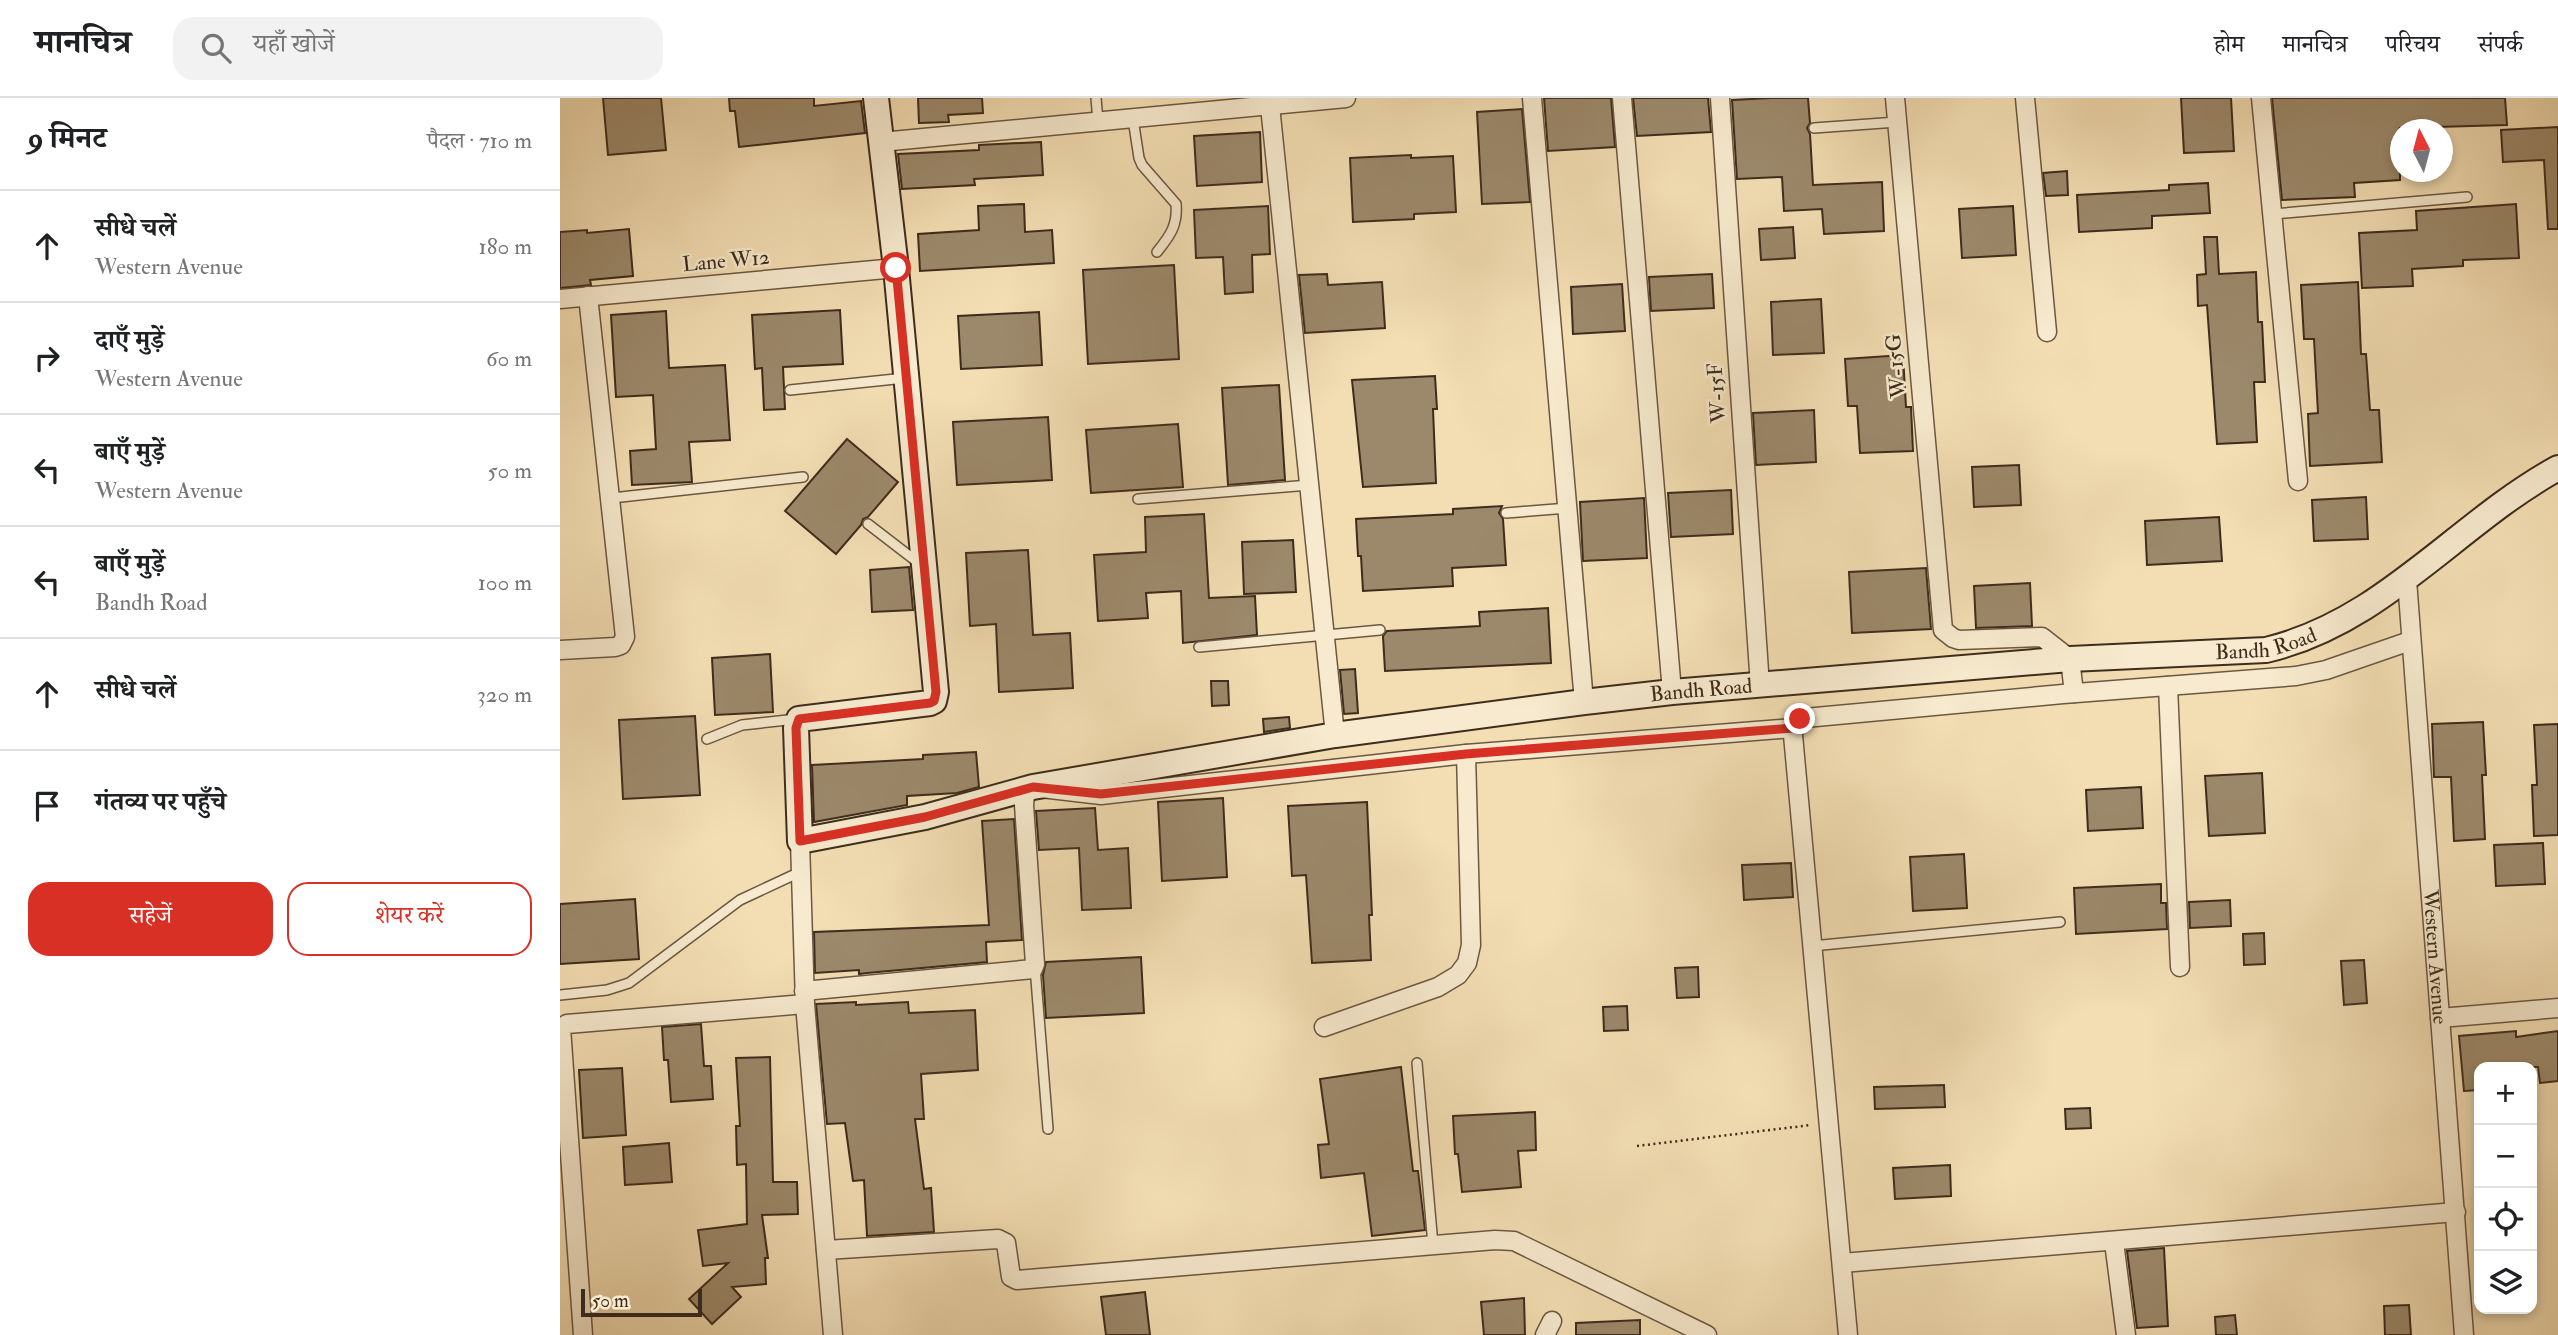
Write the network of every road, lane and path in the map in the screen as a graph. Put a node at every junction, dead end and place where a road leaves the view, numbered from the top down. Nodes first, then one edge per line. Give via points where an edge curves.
1 (876, 98) edge
2 (1096, 98) edge
3 (1346, 98) edge
4 (1532, 98) edge
5 (1622, 98) edge
6 (1720, 98) edge
7 (1895, 98) edge
8 (2025, 98) edge
9 (2261, 98) edge
10 (1270, 106) junction
11 (1133, 119) junction
12 (1098, 122) junction
13 (1897, 122) junction
14 (1814, 128) dead end
15 (881, 142) junction
16 (2467, 197) dead end
17 (2273, 214) junction
18 (1157, 251) dead end
19 (896, 268) junction
20 (588, 296) junction
21 (560, 299) edge
22 (2047, 332) dead end
23 (907, 378) junction
24 (790, 390) dead end
25 (2558, 468) edge
26 (803, 477) dead end
27 (2298, 481) dead end
28 (1309, 485) junction
29 (612, 498) junction
30 (1138, 499) dead end
31 (1568, 508) junction
32 (1506, 513) dead end
33 (867, 524) dead end
34 (925, 567) junction
35 (2407, 580) junction
36 (1380, 630) dead end
37 (1326, 636) junction
38 (2410, 641) junction
39 (1199, 647) dead end
40 (560, 650) edge
41 (2070, 659) junction
42 (1760, 686) junction
43 (2168, 686) junction
44 (1672, 692) junction
45 (2074, 693) junction
46 (1584, 702) junction
47 (799, 719) junction
48 (1793, 728) junction
49 (1335, 735) junction
50 (706, 739) dead end
51 (1466, 754) junction
52 (1033, 787) junction
53 (800, 841) junction
54 (800, 872) junction
55 (2060, 922) dead end
56 (1812, 946) junction
57 (1035, 967) junction
58 (2180, 967) dead end
59 (560, 995) edge
60 (804, 998) junction
61 (2558, 1008) edge
62 (2440, 1018) junction
63 (1324, 1027) dead end
64 (1417, 1063) dead end
65 (1828, 1123) junction
66 (1048, 1129) dead end
67 (1637, 1146) dead end
68 (2456, 1212) junction
69 (2114, 1242) junction
70 (1433, 1245) junction
71 (826, 1250) junction
72 (1842, 1264) junction
73 (583, 1335) edge
74 (833, 1335) edge
75 (1707, 1335) edge
76 (1847, 1335) edge
77 (2126, 1335) edge
78 (2463, 1335) edge

1 - 15 street
2 - 12 lane
3 - 10 street
4 - 31 street
5 - 44 street
6 - 42 street, W-15F
7 - 13 street, W-15G
8 - 22 street
9 - 17 street
10 - 11 street
10 - 28 street
11 - 12 street
11 - 18 lane via 1142,165 1176,204 1172,234
12 - 15 street
13 - 14 lane
13 - 41 street, W-15G via 1943,630 1959,640 2042,637
15 - 19 street
16 - 17 lane
17 - 27 street
19 - 20 street, Lane W12
19 - 23 street
20 - 21 street, Lane W12
20 - 29 street
23 - 24 lane
23 - 34 street
25 - 35 street, Bandh Road via 2515,493
26 - 29 lane
28 - 30 lane
28 - 37 street
29 - 40 street via 624,642 615,647
31 - 32 lane
31 - 46 street
33 - 34 lane
34 - 47 street via 934,701
35 - 38 street, Western Avenue
35 - 41 street, Bandh Road via 2336,624 2289,645 2266,650
36 - 37 lane
37 - 39 lane
37 - 49 street
38 - 43 street via 2296,676
38 - 62 street, Western Avenue
41 - 42 street, Bandh Road
41 - 45 street
42 - 44 street, Bandh Road
43 - 45 street
43 - 58 street
44 - 46 street, Bandh Road
45 - 48 street via 1805,718
46 - 49 street, Bandh Road
47 - 50 lane via 742,725
47 - 53 street
48 - 51 street
48 - 56 street
49 - 52 street, Bandh Road
51 - 52 street via 1101,794
51 - 63 street via 1471,945 1467,963 1458,975 1438,987
52 - 53 street, Bandh Road via 925,817
52 - 57 street via 1025,794 1024,805
53 - 54 street
54 - 59 lane via 740,900 629,984
54 - 60 street
55 - 56 lane
56 - 65 street
57 - 60 street
57 - 66 lane
60 - 71 street
60 - 73 street via 561,1028
61 - 62 street
62 - 68 street, Western Avenue
64 - 70 lane
65 - 67 path
65 - 72 street
68 - 69 street
68 - 78 street, Western Avenue
69 - 72 street
69 - 77 street
70 - 71 street via 1017,1280 1011,1277 1006,1243 998,1238
70 - 75 street via 1514,1241
71 - 74 street
72 - 76 street

